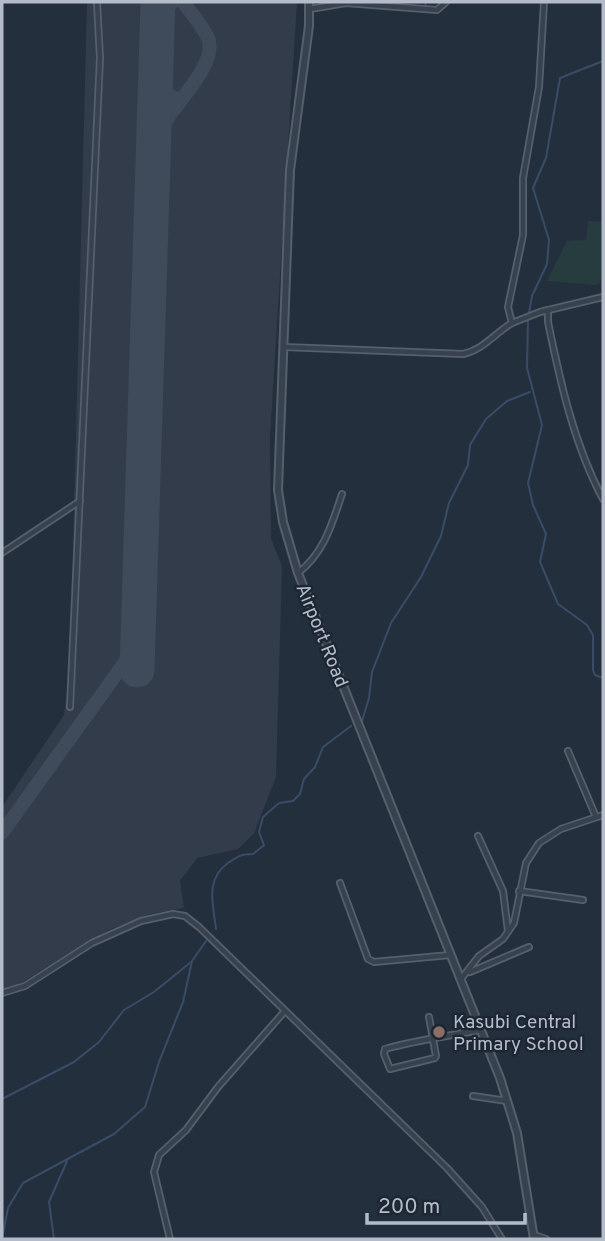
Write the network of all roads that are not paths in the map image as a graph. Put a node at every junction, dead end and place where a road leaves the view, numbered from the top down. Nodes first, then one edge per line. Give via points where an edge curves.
1 (97, 2) edge
2 (446, 2) edge
3 (544, 2) edge
4 (310, 6) edge
5 (603, 297) edge
6 (548, 310) junction
7 (512, 323) junction
8 (284, 347) junction
9 (342, 494) dead end
10 (603, 499) edge
11 (80, 500) junction
12 (2, 553) edge
13 (298, 573) junction
14 (70, 707) dead end
15 (568, 751) dead end
16 (603, 815) edge
17 (596, 817) junction
18 (478, 836) dead end
19 (340, 883) dead end
20 (519, 891) junction
21 (583, 900) dead end
22 (508, 932) junction
23 (529, 947) dead end
24 (451, 955) junction
25 (469, 973) junction
26 (460, 980) junction
27 (2, 993) edge
28 (285, 1012) junction
29 (429, 1017) dead end
30 (480, 1030) junction
31 (433, 1039) junction
32 (473, 1096) dead end
33 (507, 1101) junction
34 (533, 1237) edge
35 (170, 1239) edge
36 (502, 1239) edge
37 (546, 1239) edge

1 - 11 street via 100,58
2 - 4 street via 437,10
3 - 7 street via 539,87 523,178 523,235 508,307
4 - 8 street, Airport Road via 290,170
5 - 6 street
6 - 7 street
6 - 10 street via 568,405
7 - 8 street via 481,347 463,354
8 - 13 street, Airport Road via 278,490
9 - 13 street via 321,549
11 - 12 street
11 - 14 street
13 - 24 street, Airport Road
15 - 17 street
16 - 17 street
17 - 20 street via 561,829 539,843 526,863
18 - 22 street via 503,891
19 - 24 street via 371,961
20 - 21 street
20 - 22 street via 516,920
22 - 25 street via 479,956
23 - 25 street
24 - 26 street, Airport Road
25 - 26 street
26 - 30 street, Airport Road
27 - 28 street via 25,986 106,935 173,914 199,926
28 - 35 street via 186,1130 159,1155 153,1172
28 - 36 street via 447,1168 482,1207
29 - 31 street
30 - 31 street
30 - 33 street, Airport Road
31 - 31 street via 435,1058 390,1069 385,1049
32 - 33 street
33 - 34 street, Airport Road
34 - 37 street

